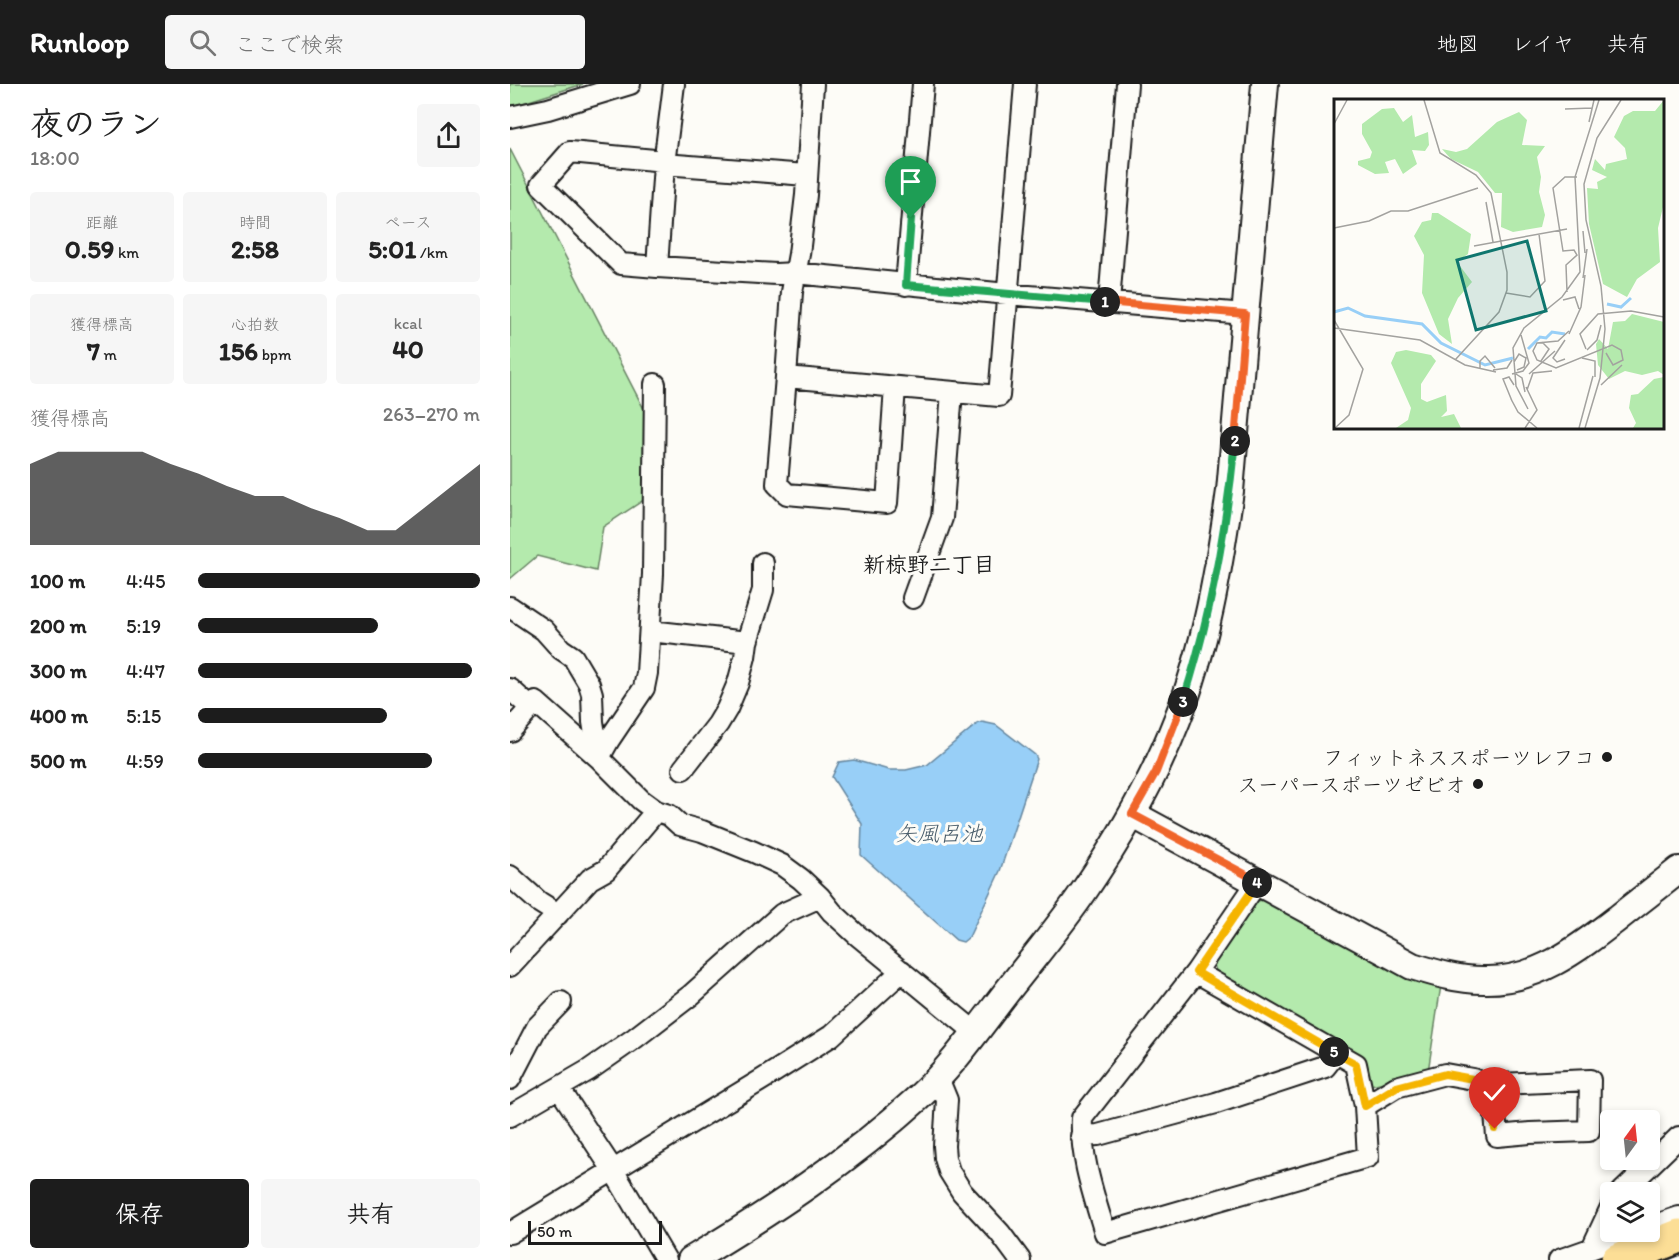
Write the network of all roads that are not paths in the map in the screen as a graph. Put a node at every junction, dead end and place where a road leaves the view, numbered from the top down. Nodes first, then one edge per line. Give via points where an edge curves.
1 (630, 84) edge
2 (674, 84) edge
3 (813, 84) edge
4 (923, 84) edge
5 (1025, 84) edge
6 (1127, 84) edge
7 (1265, 84) edge
8 (510, 117) edge
9 (664, 162) junction
10 (806, 175) junction
11 (657, 267) junction
12 (795, 273) junction
13 (906, 285) junction
14 (1007, 294) junction
15 (1109, 303) junction
16 (1245, 314) junction
17 (786, 377) junction
18 (655, 384) dead end
19 (895, 387) junction
20 (952, 392) junction
21 (763, 563) dead end
22 (913, 598) dead end
23 (510, 607) edge
24 (650, 631) junction
25 (747, 642) junction
26 (510, 689) edge
27 (531, 708) junction
28 (510, 731) edge
29 (599, 758) junction
30 (683, 769) dead end
31 (656, 811) junction
32 (1132, 814) junction
33 (1679, 870) edge
34 (510, 876) edge
35 (1258, 881) junction
36 (820, 897) junction
37 (558, 914) junction
38 (510, 966) edge
39 (902, 971) junction
40 (1196, 972) junction
41 (561, 1002) dead end
42 (975, 1032) junction
43 (1336, 1053) junction
44 (938, 1078) junction
45 (510, 1079) edge
46 (1486, 1086) junction
47 (559, 1088) junction
48 (1365, 1106) junction
49 (510, 1116) edge
50 (1081, 1136) junction
51 (1679, 1137) edge
52 (613, 1170) junction
53 (1632, 1182) edge
54 (1679, 1217) edge
55 (1660, 1224) edge
56 (510, 1233) edge
57 (1679, 1236) edge
58 (1623, 1242) edge
59 (1605, 1254) edge
60 (666, 1260) edge
61 (692, 1260) edge
62 (1020, 1260) edge
63 (1559, 1260) edge

1 - 8 street
2 - 9 street
3 - 10 street
4 - 13 street
5 - 14 street
6 - 15 street
7 - 16 street
9 - 10 street
9 - 11 street
9 - 11 street via 570,152 541,185 621,264
10 - 12 street
11 - 12 street
12 - 13 street
12 - 17 street
13 - 14 street
14 - 15 street
14 - 20 street via 999,396
15 - 16 street
16 - 32 street via 1230,491 1210,607 1178,718 1156,772
17 - 19 street
17 - 19 street via 777,484 787,494 887,503
18 - 24 street
19 - 20 street
20 - 22 street via 942,518
21 - 25 street via 763,590
23 - 29 street via 573,657 589,684
24 - 25 street
24 - 29 street via 644,688
25 - 30 street via 738,683 727,709
26 - 27 street
27 - 28 street
27 - 29 street via 536,702
29 - 31 street
31 - 36 street via 669,815 680,825 782,865
31 - 37 street via 606,870 590,879
32 - 35 street
32 - 42 street via 1086,888
33 - 35 street via 1566,956 1527,973 1486,981 1461,979 1412,966
34 - 37 street via 538,902
35 - 40 street
36 - 39 street via 832,912
36 - 47 street via 782,914 692,995
37 - 38 street
39 - 42 street
39 - 52 street via 831,1036
40 - 43 street
40 - 50 street via 1082,1118
41 - 45 street via 537,1028
42 - 44 street
43 - 48 street via 1356,1064
43 - 50 street via 1325,1067 1238,1096 1098,1135
44 - 61 street via 847,1157
44 - 62 street via 947,1100 944,1146 949,1171
46 - 46 street via 1494,1103 1497,1136 1589,1131 1590,1080
46 - 48 street via 1473,1079 1445,1074 1396,1087
47 - 49 street
47 - 52 street
48 - 50 street via 1368,1157 1105,1233
51 - 53 street
52 - 56 street
52 - 60 street
54 - 55 street
57 - 59 highway
58 - 59 street
59 - 63 street

